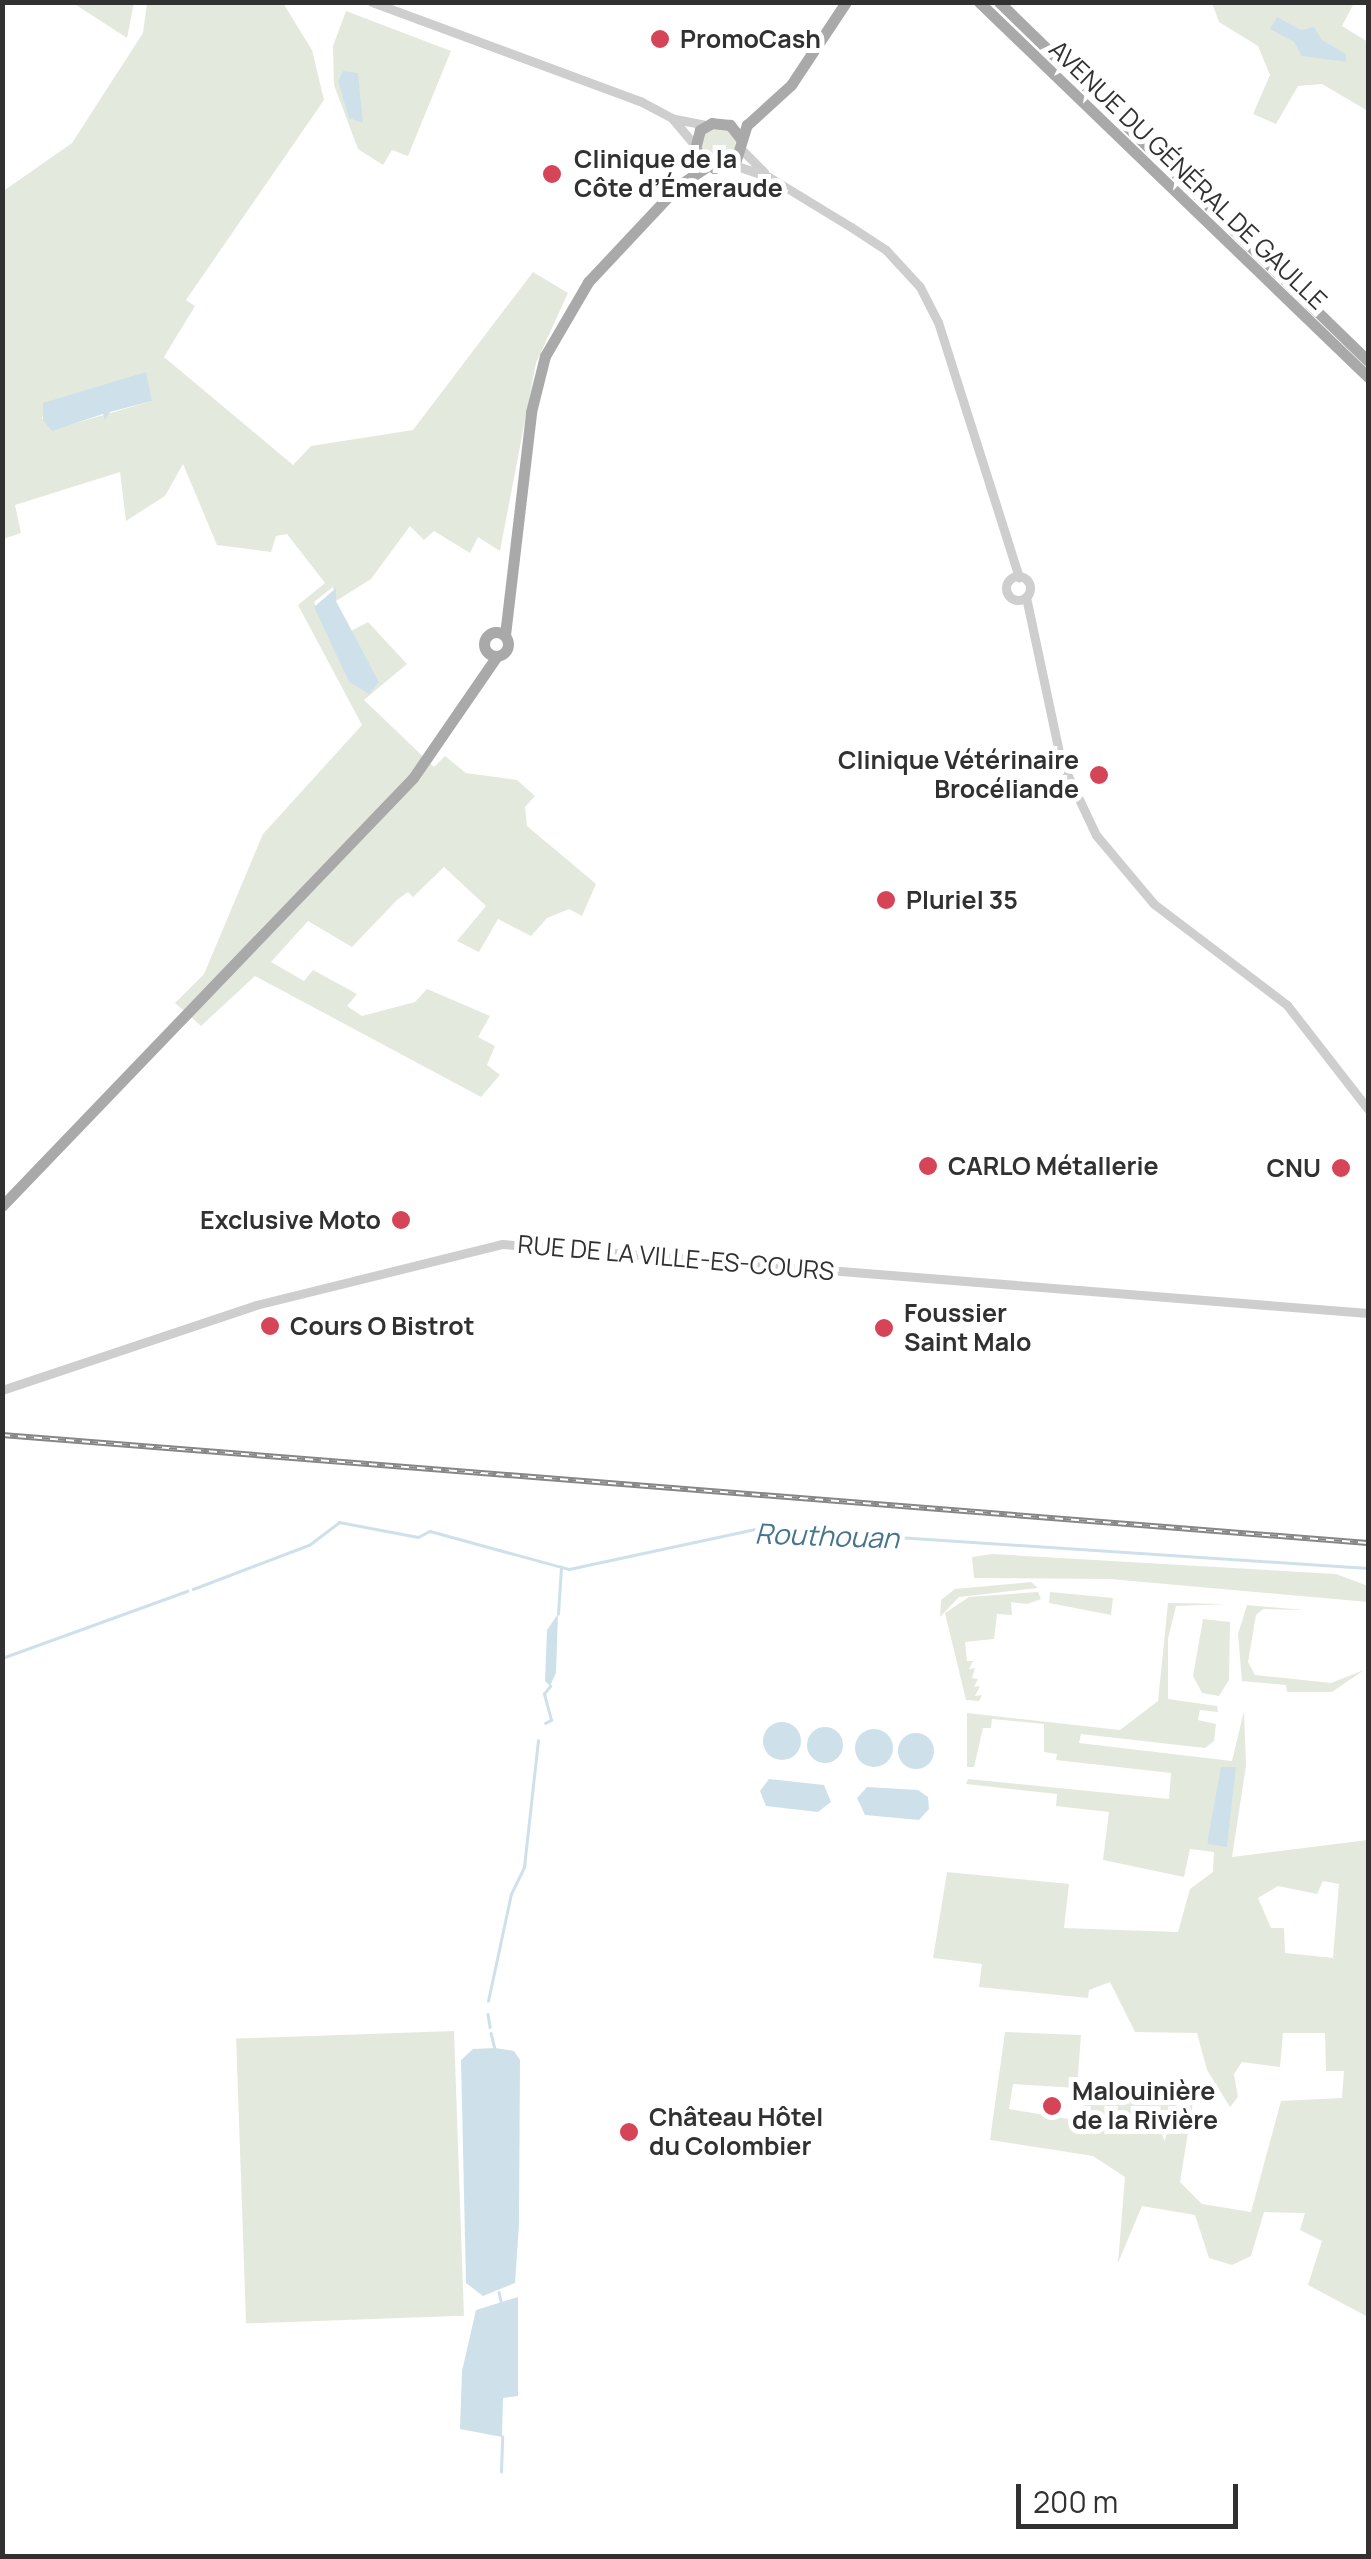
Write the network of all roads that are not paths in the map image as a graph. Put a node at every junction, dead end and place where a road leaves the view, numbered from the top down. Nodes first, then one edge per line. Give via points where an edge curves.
1 (372, 2) edge
2 (846, 2) edge
3 (978, 2) edge
4 (999, 2) edge
5 (672, 118) junction
6 (706, 125) junction
7 (730, 125) junction
8 (747, 125) junction
9 (741, 144) junction
10 (695, 147) junction
11 (731, 164) junction
12 (708, 166) junction
13 (769, 177) junction
14 (680, 182) junction
15 (1368, 361) edge
16 (1368, 377) edge
17 (1007, 552) junction
18 (1019, 576) junction
19 (1007, 584) junction
20 (1026, 597) junction
21 (1014, 600) junction
22 (508, 606) junction
23 (1029, 631) junction
24 (490, 633) junction
25 (505, 635) junction
26 (492, 653) junction
27 (1368, 1109) edge
28 (2, 1206) edge
29 (1368, 1313) edge
30 (2, 1390) edge

1 - 5 street
2 - 8 main road via 791,85
3 - 16 main road, AVENUE DU GÉNÉRAL DE GAULLE
4 - 15 main road, AVENUE DU GÉNÉRAL DE GAULLE
5 - 6 street
5 - 10 street
6 - 7 main road
6 - 10 main road
7 - 8 main road
7 - 9 main road
8 - 9 main road
9 - 11 main road
9 - 13 street
10 - 12 main road
10 - 14 main road
11 - 12 main road
11 - 13 street
12 - 14 main road
13 - 17 street via 886,250 920,287 938,322
14 - 22 main road via 588,282 545,356 533,397
17 - 18 street
17 - 19 street
18 - 19 street
18 - 20 street via 1028,583
19 - 21 street
20 - 21 street
20 - 23 street
21 - 23 street
22 - 24 main road
22 - 25 main road
23 - 27 street via 1061,761 1109,854 1154,904 1287,1005
24 - 25 main road
24 - 26 main road
25 - 26 main road via 508,647
26 - 28 main road via 413,778
29 - 30 street, RUE DE LA VILLE-ES-COURS via 502,1244 256,1305

